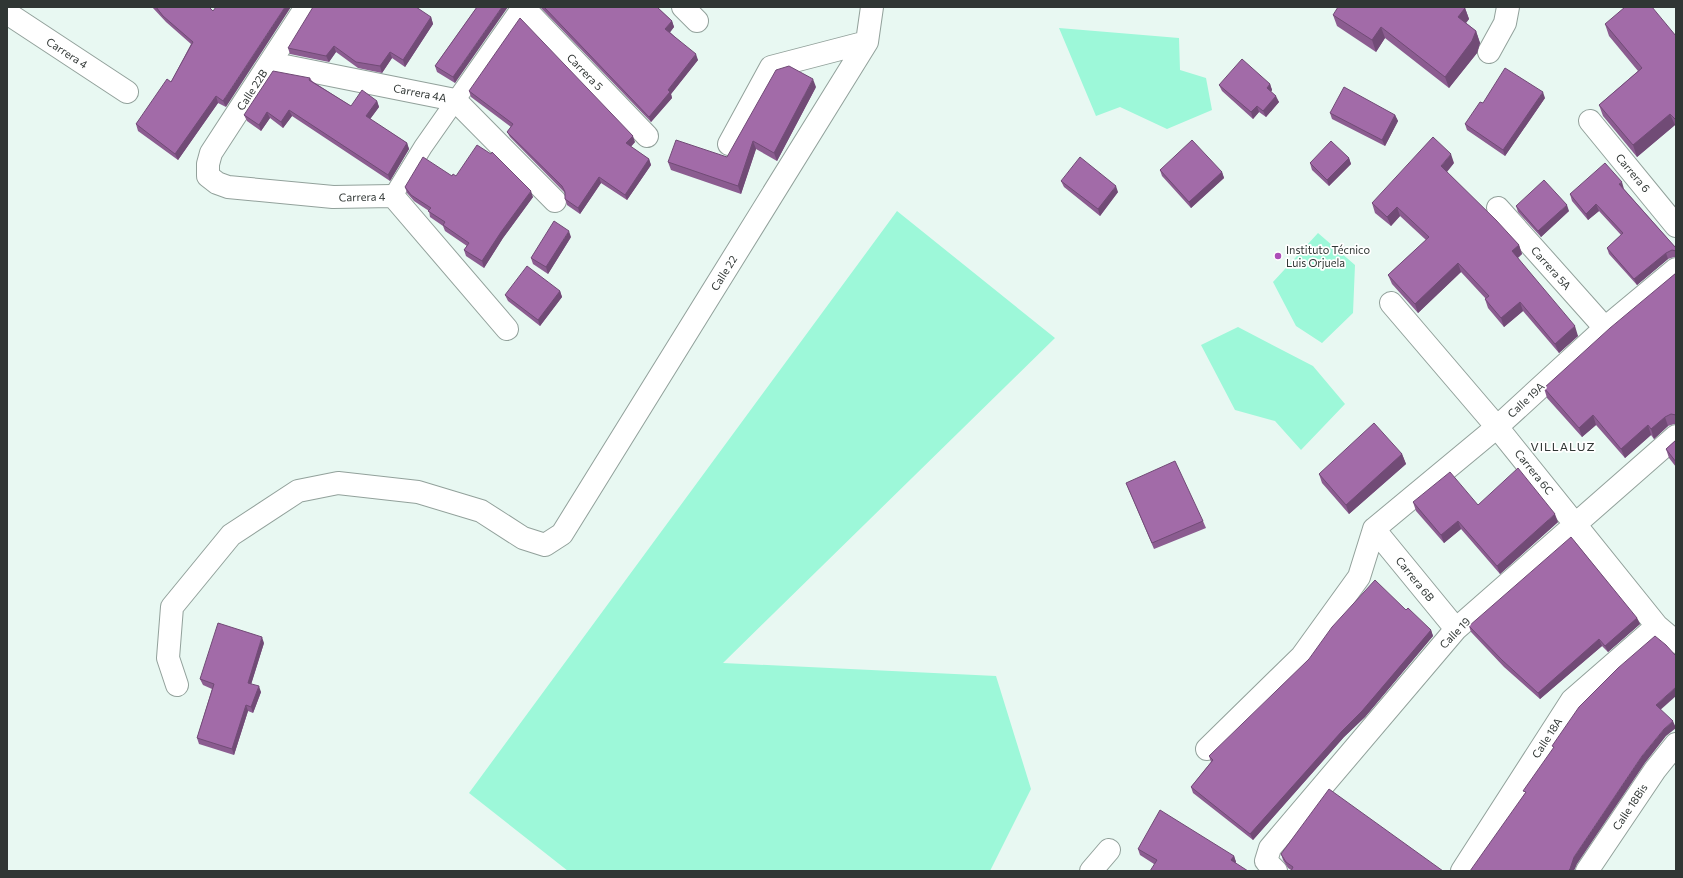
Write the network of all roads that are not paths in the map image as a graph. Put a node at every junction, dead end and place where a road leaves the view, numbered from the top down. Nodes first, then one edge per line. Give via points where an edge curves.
1 (306, 7) edge
2 (522, 7) edge
3 (872, 7) edge
4 (1508, 7) edge
5 (7, 13) edge
6 (867, 42) junction
7 (1489, 52) dead end
8 (270, 63) junction
9 (127, 92) dead end
10 (455, 100) junction
11 (1590, 121) dead end
12 (647, 136) dead end
13 (729, 144) dead end
14 (208, 176) joint
15 (393, 196) junction
16 (555, 201) dead end
17 (1498, 208) dead end
18 (1676, 226) edge
19 (1676, 269) edge
20 (1391, 303) dead end
21 (1605, 328) junction
22 (507, 329) dead end
23 (1497, 427) junction
24 (1676, 436) edge
25 (1576, 524) junction
26 (1374, 529) junction
27 (1657, 626) junction
28 (1456, 629) junction
29 (1676, 642) edge
30 (177, 685) dead end
31 (1676, 744) edge
32 (1208, 749) dead end
33 (1109, 850) dead end
34 (1271, 866) edge
35 (1091, 871) edge
36 (1462, 871) edge
37 (1587, 871) edge

1 - 8 street, Calle 22B
2 - 10 street
2 - 12 street, Carrera 5
3 - 6 street, Calle 22
4 - 7 street via 1505,24
5 - 9 street, Carrera 4
6 - 13 street via 771,67
6 - 30 street, Calle 22 via 562,534 545,545 523,538 481,511 418,492 338,483 298,491 231,535 172,607 168,658
8 - 10 street, Carrera 4A
8 - 14 street, Calle 22B via 211,153
10 - 15 street
10 - 16 street, Carrera 4A
11 - 18 street, Carrera 6
14 - 15 street, Carrera 4 via 228,187 333,197
15 - 22 street, Carrera 4
17 - 21 street, Carrera 5A
19 - 21 street, Calle 19A
20 - 23 street, Carrera 6C
21 - 23 street, Calle 19A
23 - 25 street, Carrera 6C
23 - 26 street, Calle 19A
24 - 25 street, Calle 19
25 - 27 street, Carrera 6C
25 - 28 street, Calle 19
26 - 28 street, Carrera 6B
26 - 32 street via 1359,577 1302,656
27 - 29 street, Carrera 6C
27 - 36 street, Calle 18A via 1572,700
28 - 34 street, Calle 19 via 1270,848
31 - 37 street, Calle 18Bis via 1655,770
33 - 35 street

